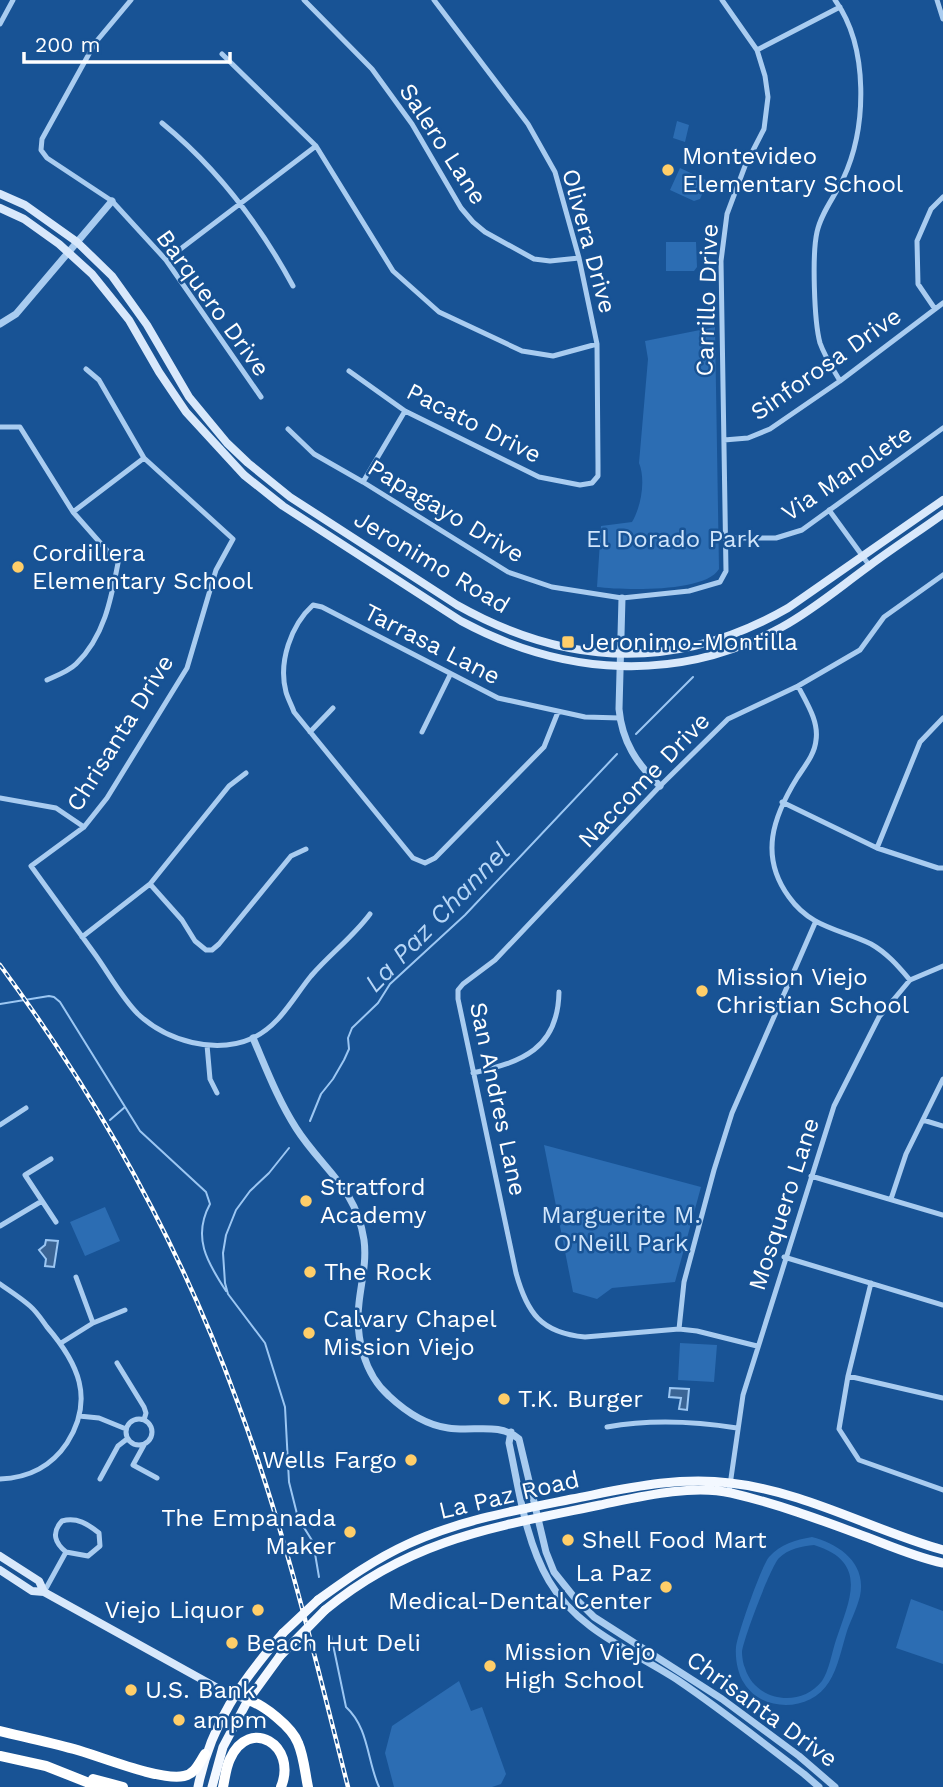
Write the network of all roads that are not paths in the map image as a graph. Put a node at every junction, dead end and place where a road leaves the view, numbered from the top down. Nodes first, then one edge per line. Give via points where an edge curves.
1 (13, 0) edge
2 (131, 0) edge
3 (304, 0) edge
4 (434, 0) edge
5 (722, 0) edge
6 (835, 0) edge
7 (937, 0) edge
8 (840, 7) junction
9 (943, 19) edge
10 (0, 24) edge
11 (757, 50) junction
12 (222, 54) dead end
13 (162, 123) dead end
14 (316, 146) junction
15 (0, 194) edge
16 (943, 197) edge
17 (112, 201) junction
18 (240, 202) junction
19 (0, 208) edge
20 (77, 242) junction
21 (68, 252) junction
22 (579, 258) junction
23 (166, 260) junction
24 (293, 286) dead end
25 (943, 303) edge
26 (934, 309) junction
27 (0, 324) edge
28 (597, 344) junction
29 (86, 369) dead end
30 (349, 371) dead end
31 (840, 381) junction
32 (261, 397) dead end
33 (405, 411) junction
34 (0, 427) edge
35 (943, 428) edge
36 (288, 429) dead end
37 (724, 440) junction
38 (144, 458) junction
39 (363, 482) junction
40 (592, 483) joint
41 (943, 500) edge
42 (829, 510) junction
43 (73, 512) junction
44 (943, 514) edge
45 (725, 538) junction
46 (862, 556) junction
47 (869, 565) junction
48 (943, 575) edge
49 (723, 579) joint
50 (622, 598) junction
51 (620, 654) junction
52 (620, 667) junction
53 (450, 675) junction
54 (47, 680) dead end
55 (797, 685) junction
56 (333, 708) dead end
57 (558, 712) junction
58 (620, 718) junction
59 (943, 718) edge
60 (310, 732) junction
61 (422, 732) dead end
62 (246, 773) dead end
63 (660, 786) junction
64 (0, 798) edge
65 (782, 802) junction
66 (84, 827) junction
67 (877, 848) junction
68 (306, 849) dead end
69 (943, 868) edge
70 (150, 884) junction
71 (370, 914) dead end
72 (815, 923) junction
73 (82, 937) junction
74 (943, 966) edge
75 (909, 980) junction
76 (458, 990) joint
77 (559, 992) dead end
78 (253, 1038) junction
79 (207, 1045) junction
80 (473, 1073) junction
81 (943, 1079) edge
82 (217, 1093) dead end
83 (26, 1108) dead end
84 (923, 1120) junction
85 (1, 1123) edge
86 (943, 1126) edge
87 (51, 1159) dead end
88 (811, 1176) junction
89 (891, 1199) junction
90 (42, 1202) junction
91 (943, 1215) edge
92 (56, 1222) dead end
93 (0, 1226) edge
94 (784, 1257) junction
95 (75, 1277) dead end
96 (871, 1283) junction
97 (0, 1284) edge
98 (943, 1304) edge
99 (125, 1310) dead end
100 (93, 1323) junction
101 (679, 1329) junction
102 (61, 1343) junction
103 (757, 1346) junction
104 (117, 1363) dead end
105 (848, 1376) junction
106 (943, 1398) edge
107 (79, 1416) junction
108 (144, 1420) junction
109 (607, 1427) dead end
110 (737, 1428) junction
111 (126, 1429) junction
112 (511, 1432) junction
113 (127, 1439) junction
114 (144, 1445) junction
115 (158, 1478) dead end
116 (0, 1479) edge
117 (100, 1479) dead end
118 (730, 1488) junction
119 (943, 1490) edge
120 (535, 1507) junction
121 (524, 1509) junction
122 (537, 1518) junction
123 (526, 1520) junction
124 (943, 1550) edge
125 (66, 1552) junction
126 (0, 1556) edge
127 (943, 1563) edge
128 (0, 1570) edge
129 (44, 1592) junction
130 (234, 1696) junction
131 (248, 1700) junction
132 (0, 1731) edge
133 (205, 1754) junction
134 (0, 1756) edge
135 (46, 1766) junction
136 (99, 1787) edge
137 (123, 1787) edge
138 (198, 1787) edge
139 (212, 1787) edge
140 (223, 1787) edge
141 (281, 1787) edge
142 (307, 1787) edge
143 (819, 1787) edge
144 (835, 1787) edge

1 - 10 street
2 - 17 street, Barquero Drive via 95,43 42,139 41,150 47,158
3 - 22 street, Salero Lane via 372,69 473,222 534,259
4 - 22 street, Olivera Drive via 528,124 555,172
5 - 11 street, Carrillo Drive
6 - 8 street
7 - 9 street
8 - 11 street
8 - 31 street via 858,66 861,113 844,177 817,232 815,278 820,341
11 - 37 street, Carrillo Drive via 768,97 764,129 735,188 721,261
12 - 14 street
13 - 18 street via 189,145
14 - 18 street
14 - 28 street via 393,271 439,312 522,351 553,356
15 - 20 main road, Jeronimo Road via 25,205
16 - 26 street via 931,209 917,241 918,284
17 - 20 street
17 - 23 street, Barquero Drive
18 - 23 street
18 - 24 street
19 - 21 main road, Jeronimo Road via 24,219
20 - 21 street
20 - 51 main road, Jeronimo Road via 133,304 197,408 270,482 485,621 539,642
21 - 27 street via 16,314
21 - 52 main road, Jeronimo Road via 115,300 173,394 204,434 244,475 284,506 487,635 544,656
22 - 28 street, Olivera Drive
23 - 32 street, Barquero Drive
25 - 26 street, Sinforosa Drive
26 - 31 street, Sinforosa Drive
28 - 40 street, Olivera Drive via 598,476
29 - 38 street, Chrisanta Drive via 99,380
30 - 33 street, Pacato Drive
31 - 37 street, Sinforosa Drive via 770,429 748,438
33 - 39 street
33 - 40 street, Pacato Drive via 538,477
34 - 43 street via 20,427
35 - 42 street, Via Manolete
36 - 39 street, Papagayo Drive via 314,454
37 - 45 street, Carrillo Drive
38 - 43 street
38 - 66 street, Chrisanta Drive via 233,539 216,570 187,668 107,798
39 - 50 street, Papagayo Drive via 508,572 552,587
41 - 46 main road, Jeronimo Road
42 - 45 street, Via Manolete via 802,530 780,538
42 - 46 street
43 - 54 street via 118,563 100,634 75,666
44 - 47 main road, Jeronimo Road
45 - 49 street, Carrillo Drive
46 - 47 street
46 - 51 main road, Jeronimo Road via 803,599 747,629 687,648
47 - 52 main road, Jeronimo Road via 796,619 743,645 681,662
48 - 55 street, Naccome Drive via 884,617 860,650
49 - 50 street, Papagayo Drive via 689,592
50 - 51 street
51 - 52 street
52 - 58 street
53 - 57 street, Tarrasa Lane via 498,698
53 - 60 street, Tarrasa Lane via 313,605 292,636 284,671 285,690 294,712
53 - 61 street
55 - 63 street, Naccome Drive via 729,719
55 - 65 street via 813,717 816,741
56 - 60 street
57 - 58 street, Tarrasa Lane
57 - 60 street via 544,747 425,863 413,858
58 - 63 street via 633,756
59 - 67 street via 919,743
62 - 70 street via 229,786
63 - 76 street, Naccome Drive via 495,960
64 - 66 street via 57,808
65 - 67 street
65 - 72 street via 772,830 776,868 789,898
66 - 73 street, Chrisanta Drive via 31,866
67 - 69 street
68 - 70 street via 291,856 212,950 195,941
70 - 73 street
71 - 78 street via 310,977 281,1017
72 - 75 street via 882,951
72 - 101 street via 732,1113 684,1282
73 - 79 street, Chrisanta Drive via 136,1012 163,1032
74 - 75 street, Mosquero Lane
75 - 88 street, Mosquero Lane via 879,1017 834,1105
76 - 80 street, San Andres Lane
77 - 80 street via 555,1023 537,1049 508,1065
78 - 79 street, Chrisanta Drive
78 - 112 street via 298,1131 339,1180 355,1208 364,1241 358,1330 371,1373 386,1394 423,1421 445,1428
79 - 82 street via 210,1079
80 - 101 street, San Andres Lane via 522,1293 534,1315 560,1333 585,1337
81 - 84 street
83 - 85 street
84 - 86 street
84 - 89 street
87 - 90 street via 25,1175
88 - 89 street
88 - 94 street, Mosquero Lane
89 - 91 street
90 - 92 street
90 - 93 street
94 - 96 street
94 - 103 street, Mosquero Lane
95 - 100 street
96 - 98 street
96 - 105 street
97 - 102 street via 31,1307
99 - 100 street
100 - 102 street
101 - 103 street
102 - 107 street via 77,1372 82,1401
103 - 110 street, Mosquero Lane
104 - 108 street via 146,1410
105 - 106 street
105 - 119 street via 839,1429 859,1460
107 - 111 street
107 - 116 street via 78,1426 60,1453 43,1468 22,1478
108 - 111 street via 133,1420
108 - 114 street via 152,1435
109 - 110 street via 677,1420
110 - 118 street, Mosquero Lane
111 - 113 street
112 - 120 street, Chrisanta Drive via 520,1441
112 - 121 street, Chrisanta Drive via 509,1443
113 - 114 street
113 - 117 street via 118,1446
114 - 115 street via 133,1465
118 - 120 main road, La Paz Road via 669,1482
118 - 122 main road, La Paz Road via 656,1494
118 - 124 main road, La Paz Road via 808,1503
118 - 127 main road, La Paz Road
120 - 121 main road, La Paz Road
120 - 122 street, Chrisanta Drive
121 - 123 street, Chrisanta Drive
121 - 130 main road, La Paz Road, bridge via 463,1524 369,1564 318,1600 283,1633
122 - 123 main road, La Paz Road
122 - 144 street, Chrisanta Drive via 554,1572 594,1617 722,1699
123 - 131 main road, La Paz Road, bridge via 457,1537 377,1574 325,1610 280,1656
123 - 143 street, Chrisanta Drive via 548,1579 580,1618 679,1681
125 - 125 street via 88,1556 100,1546 99,1533 75,1520 62,1521 55,1537
125 - 129 street
126 - 129 main road via 39,1580
128 - 129 main road via 32,1591
129 - 130 main road
130 - 131 main road
130 - 133 main road, La Paz Road
131 - 139 main road, La Paz Road via 223,1747
131 - 142 highway via 267,1709 295,1736
132 - 133 highway via 176,1777 193,1772
133 - 138 main road, La Paz Road
134 - 135 highway
135 - 136 highway
135 - 137 highway
140 - 141 highway via 230,1759 241,1744 265,1738 286,1765

